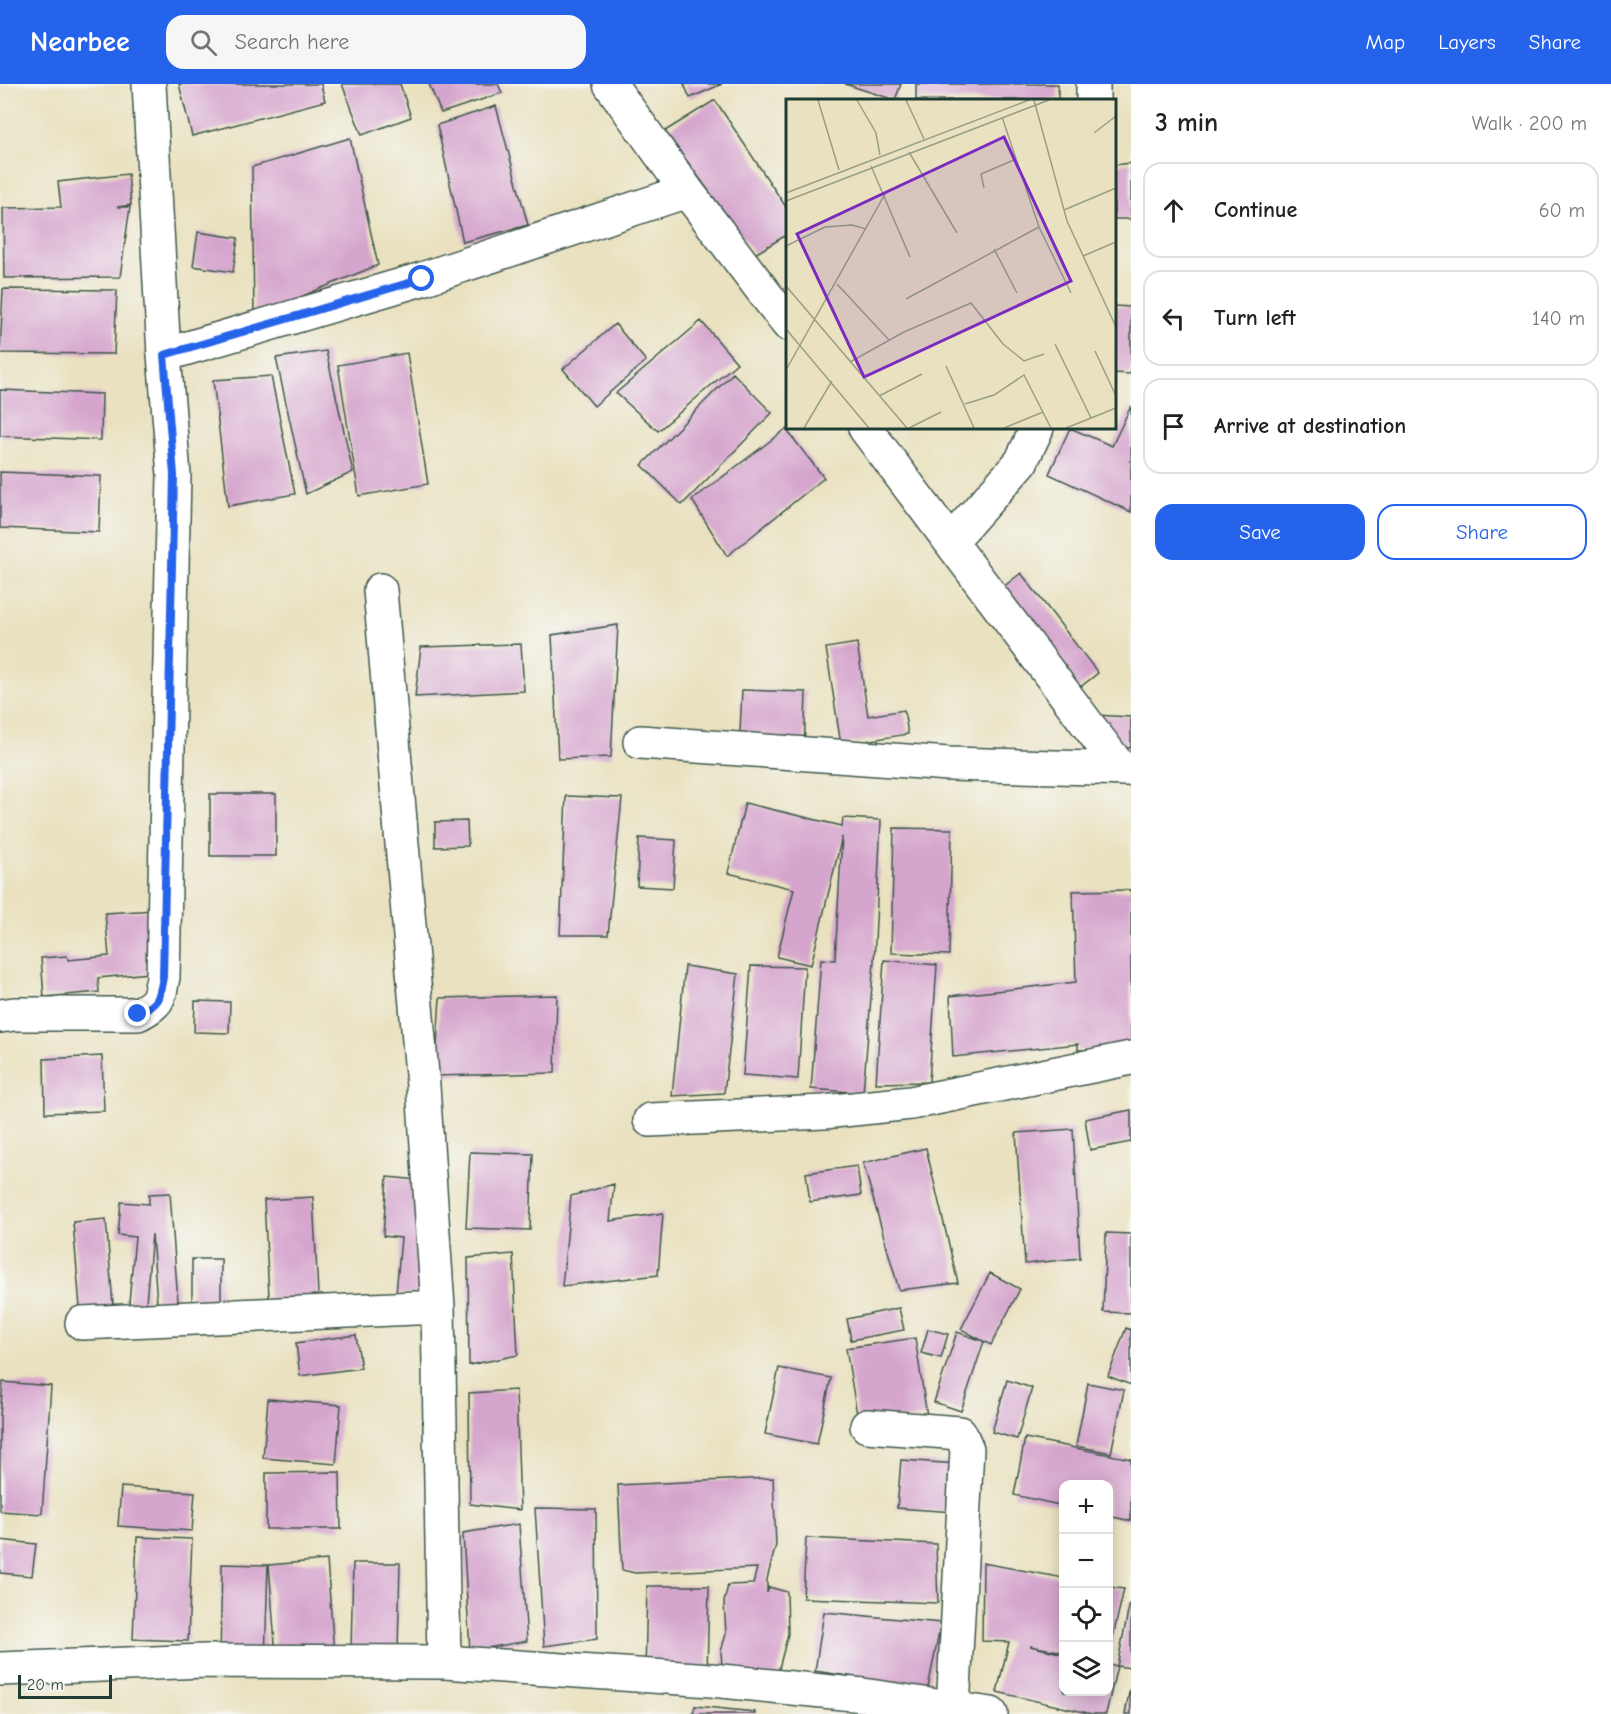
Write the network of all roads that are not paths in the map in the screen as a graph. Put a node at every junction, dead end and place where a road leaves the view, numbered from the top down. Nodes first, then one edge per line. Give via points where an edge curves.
1 (148, 84) edge
2 (610, 84) edge
3 (687, 191) junction
4 (786, 321) edge
5 (164, 355) junction
6 (866, 429) edge
7 (1037, 429) edge
8 (951, 541) junction
9 (380, 590) dead end
10 (640, 742) dead end
11 (1126, 769) edge
12 (0, 1016) edge
13 (1131, 1058) edge
14 (650, 1120) dead end
15 (438, 1307) junction
16 (82, 1323) dead end
17 (867, 1426) dead end
18 (444, 1662) junction
19 (0, 1669) edge
20 (953, 1708) junction
21 (991, 1714) edge

1 - 5 street
2 - 3 street
3 - 4 street
3 - 5 street via 422,279
5 - 12 street via 174,475 160,996 153,1006 138,1014
6 - 8 street
7 - 8 street via 1021,462
8 - 11 street
9 - 15 street
10 - 11 street via 949,764
13 - 14 street via 911,1103 824,1112
15 - 16 street
15 - 18 street
17 - 20 street via 960,1433 967,1449
18 - 19 street via 204,1661
18 - 20 street via 711,1680
20 - 21 street

